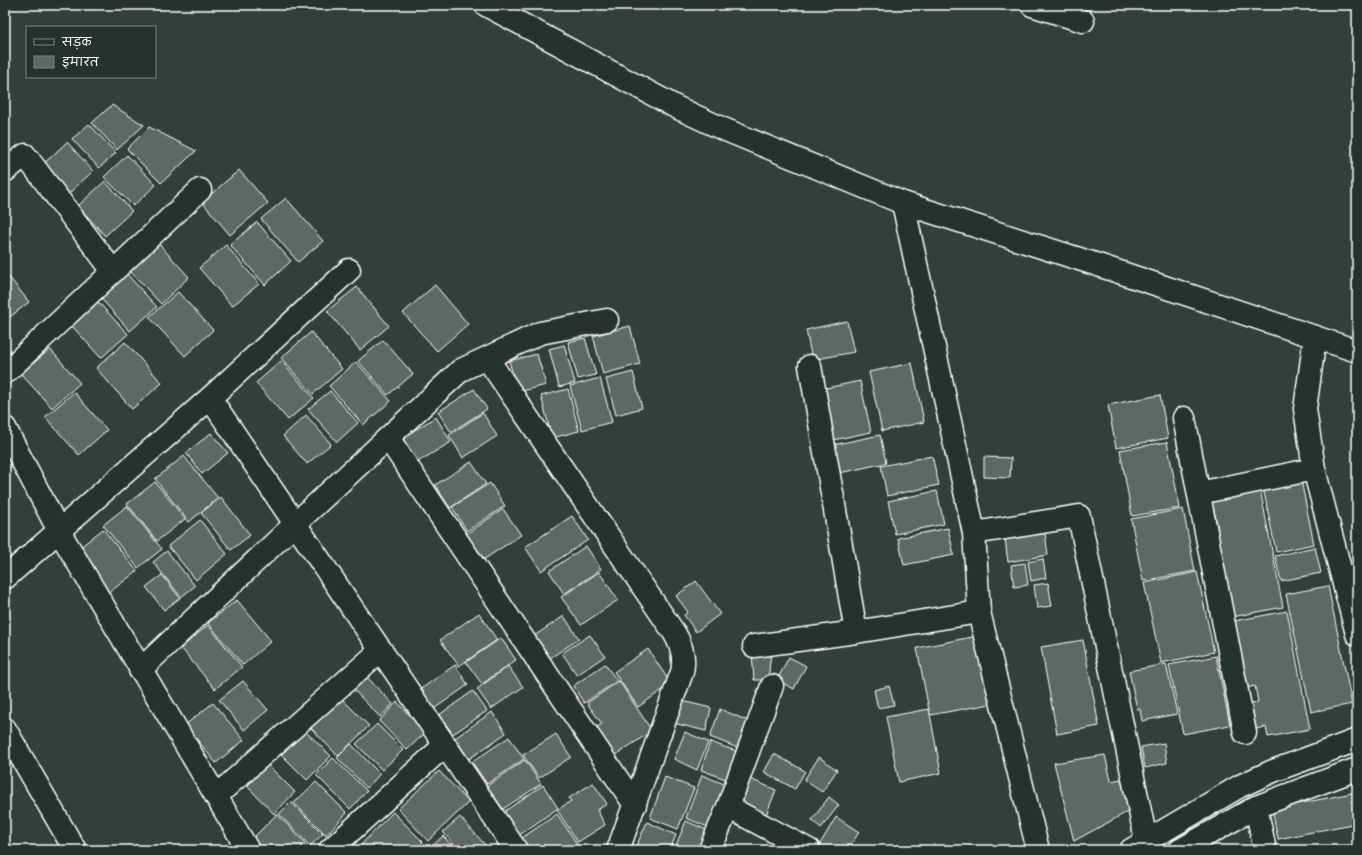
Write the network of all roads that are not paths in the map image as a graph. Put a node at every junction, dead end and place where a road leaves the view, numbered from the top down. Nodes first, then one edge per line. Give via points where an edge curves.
1 (486, 5) edge
2 (1032, 5) edge
3 (1083, 21) dead end
4 (5, 171) edge
5 (200, 190) dead end
6 (903, 203) junction
7 (349, 270) dead end
8 (113, 271) junction
9 (607, 320) dead end
10 (1315, 336) junction
11 (1357, 351) edge
12 (488, 358) junction
13 (810, 366) dead end
14 (5, 373) edge
15 (210, 398) junction
16 (1184, 418) dead end
17 (5, 428) edge
18 (388, 438) junction
19 (1314, 469) junction
20 (1199, 493) junction
21 (296, 524) junction
22 (59, 532) junction
23 (974, 533) junction
24 (5, 578) edge
25 (979, 612) junction
26 (856, 632) junction
27 (1357, 634) edge
28 (754, 646) dead end
29 (381, 650) junction
30 (140, 670) junction
31 (772, 686) dead end
32 (5, 729) edge
33 (1245, 733) dead end
34 (1356, 744) edge
35 (445, 745) junction
36 (1357, 768) edge
37 (216, 796) junction
38 (635, 805) junction
39 (728, 807) junction
40 (1256, 807) junction
41 (1142, 847) edge
42 (75, 850) edge
43 (248, 850) edge
44 (330, 850) edge
45 (516, 850) edge
46 (618, 850) edge
47 (710, 850) edge
48 (809, 850) edge
49 (1038, 850) edge
50 (1180, 850) edge
51 (1264, 850) edge

1 - 6 street via 682,110
2 - 3 street
4 - 8 street via 25,155
5 - 8 street
6 - 10 street
6 - 23 street
7 - 15 street
8 - 14 street
9 - 12 street via 540,333
10 - 11 street
10 - 19 street via 1305,409
12 - 18 street via 462,370
12 - 38 street via 681,645 684,660 682,672
13 - 26 street
15 - 21 street
15 - 22 street
16 - 20 street
17 - 22 street
18 - 21 street
18 - 38 street
19 - 20 street
19 - 27 street
20 - 33 street
21 - 29 street
21 - 30 street
22 - 24 street
22 - 30 street
23 - 25 street
23 - 41 street via 1079,516
25 - 26 street
25 - 49 street
26 - 28 street
29 - 35 street
29 - 37 street
30 - 37 street
31 - 39 street
32 - 42 street
34 - 41 street via 1273,770 1240,786
35 - 44 street
35 - 45 street
36 - 40 street
37 - 43 street
38 - 46 street
39 - 47 street
39 - 48 street
40 - 50 street
40 - 51 street

